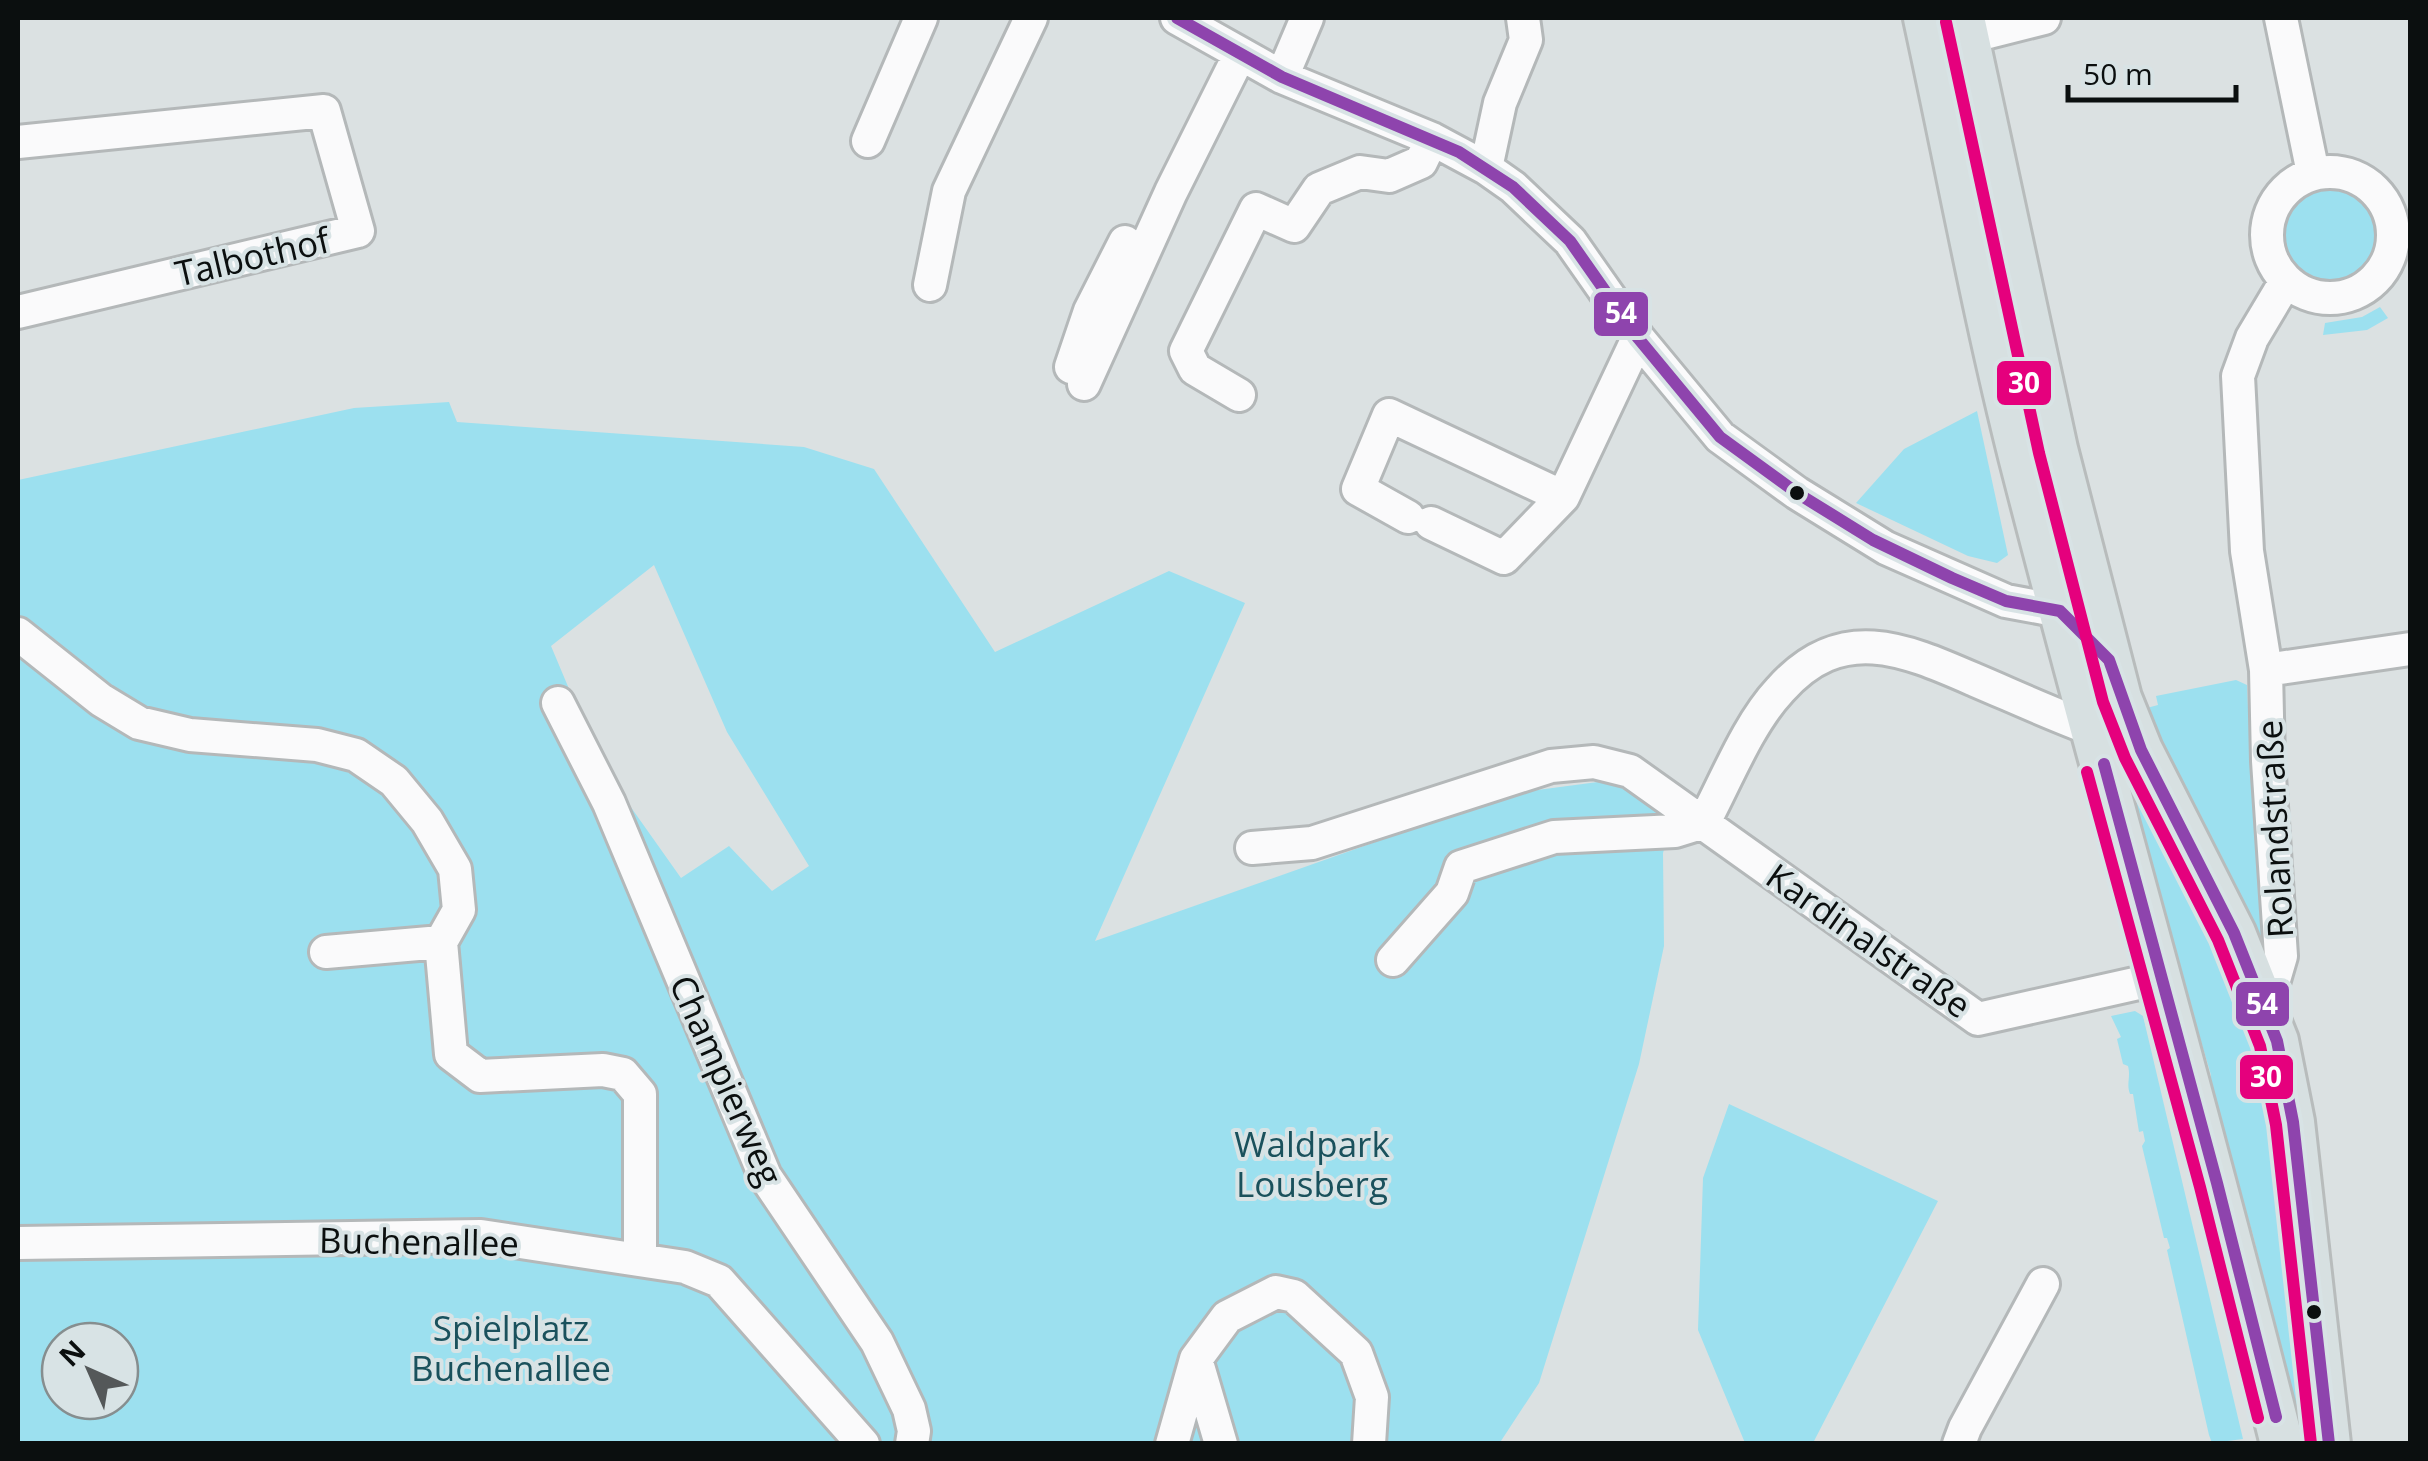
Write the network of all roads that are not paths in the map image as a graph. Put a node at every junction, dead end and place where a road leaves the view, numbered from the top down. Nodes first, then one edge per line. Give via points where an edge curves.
1 (921, 18) edge
2 (1030, 18) edge
3 (1177, 18) edge
4 (1307, 18) edge
5 (1523, 18) edge
6 (2044, 18) edge
7 (2280, 18) edge
8 (1946, 30) edge
9 (1233, 51) junction
10 (1282, 77) junction
11 (1432, 139) junction
12 (868, 141) dead end
13 (18, 142) edge
14 (1486, 168) junction
15 (2313, 174) junction
16 (2402, 246) edge
17 (2286, 281) junction
18 (930, 285) dead end
19 (18, 312) edge
20 (1638, 338) junction
21 (1076, 377) dead end
22 (1240, 394) dead end
23 (1564, 497) junction
24 (2060, 610) junction
25 (18, 634) edge
26 (2410, 649) edge
27 (2109, 660) junction
28 (2266, 670) junction
29 (558, 703) dead end
30 (2095, 730) junction
31 (1704, 822) junction
32 (1252, 848) dead end
33 (441, 942) junction
34 (326, 952) dead end
35 (1393, 960) dead end
36 (2161, 978) junction
37 (2266, 1007) junction
38 (18, 1243) edge
39 (640, 1259) junction
40 (2043, 1284) dead end
41 (1196, 1359) junction
42 (864, 1444) edge
43 (912, 1444) edge
44 (1172, 1444) edge
45 (1221, 1444) edge
46 (1369, 1444) edge
47 (1959, 1444) edge
48 (2282, 1444) edge
49 (2329, 1444) edge

1 - 12 street
2 - 18 street via 948,191
3 - 9 street
4 - 10 street
5 - 14 street via 1526,40 1500,103
6 - 8 street
7 - 15 street
8 - 24 main road via 1994,341
8 - 27 main road
9 - 10 street
9 - 21 street via 1171,192
10 - 11 street
11 - 14 street
11 - 22 street via 1421,162 1388,176 1360,172 1319,189 1294,226 1256,209 1186,351 1196,369
13 - 19 street, Talbothof via 324,111 358,231
14 - 20 street via 1570,241
15 - 16 street via 2331,171 2364,181 2387,206
15 - 17 street via 2282,194 2267,229 2274,266
16 - 17 street via 2378,277 2352,294 2322,298
17 - 28 street, Rolandstraße via 2238,376 2247,551
20 - 23 street
20 - 24 street via 1720,437 1809,500 1952,578 2006,601
23 - 23 street via 1388,415 1358,489 1504,558
24 - 27 street
24 - 30 main road
25 - 33 street via 138,723 190,735 318,745 356,756 394,781 454,869 459,910
26 - 28 street
27 - 37 main road via 2141,750
28 - 37 street, Rolandstraße via 2281,956
29 - 43 street, Champierweg via 608,803 765,1176 877,1342 909,1409
30 - 31 street via 1914,654 1852,647 1802,669 1780,689
30 - 36 main road
31 - 32 street, Kardinalstraße via 1630,771 1594,762 1551,766 1312,843
31 - 35 street via 1674,831 1554,837 1460,867 1452,892
31 - 36 street, Kardinalstraße via 1978,1020
33 - 34 street
33 - 39 street via 451,1054 480,1076 623,1074 640,1094
36 - 48 main road
37 - 49 main road via 2294,1122
38 - 39 street, Buchenallee via 481,1236
39 - 42 street, Buchenallee via 685,1266 719,1281
40 - 47 street
41 - 44 street
41 - 45 street
41 - 46 street via 1227,1317 1276,1292 1294,1296 1356,1353 1372,1397

